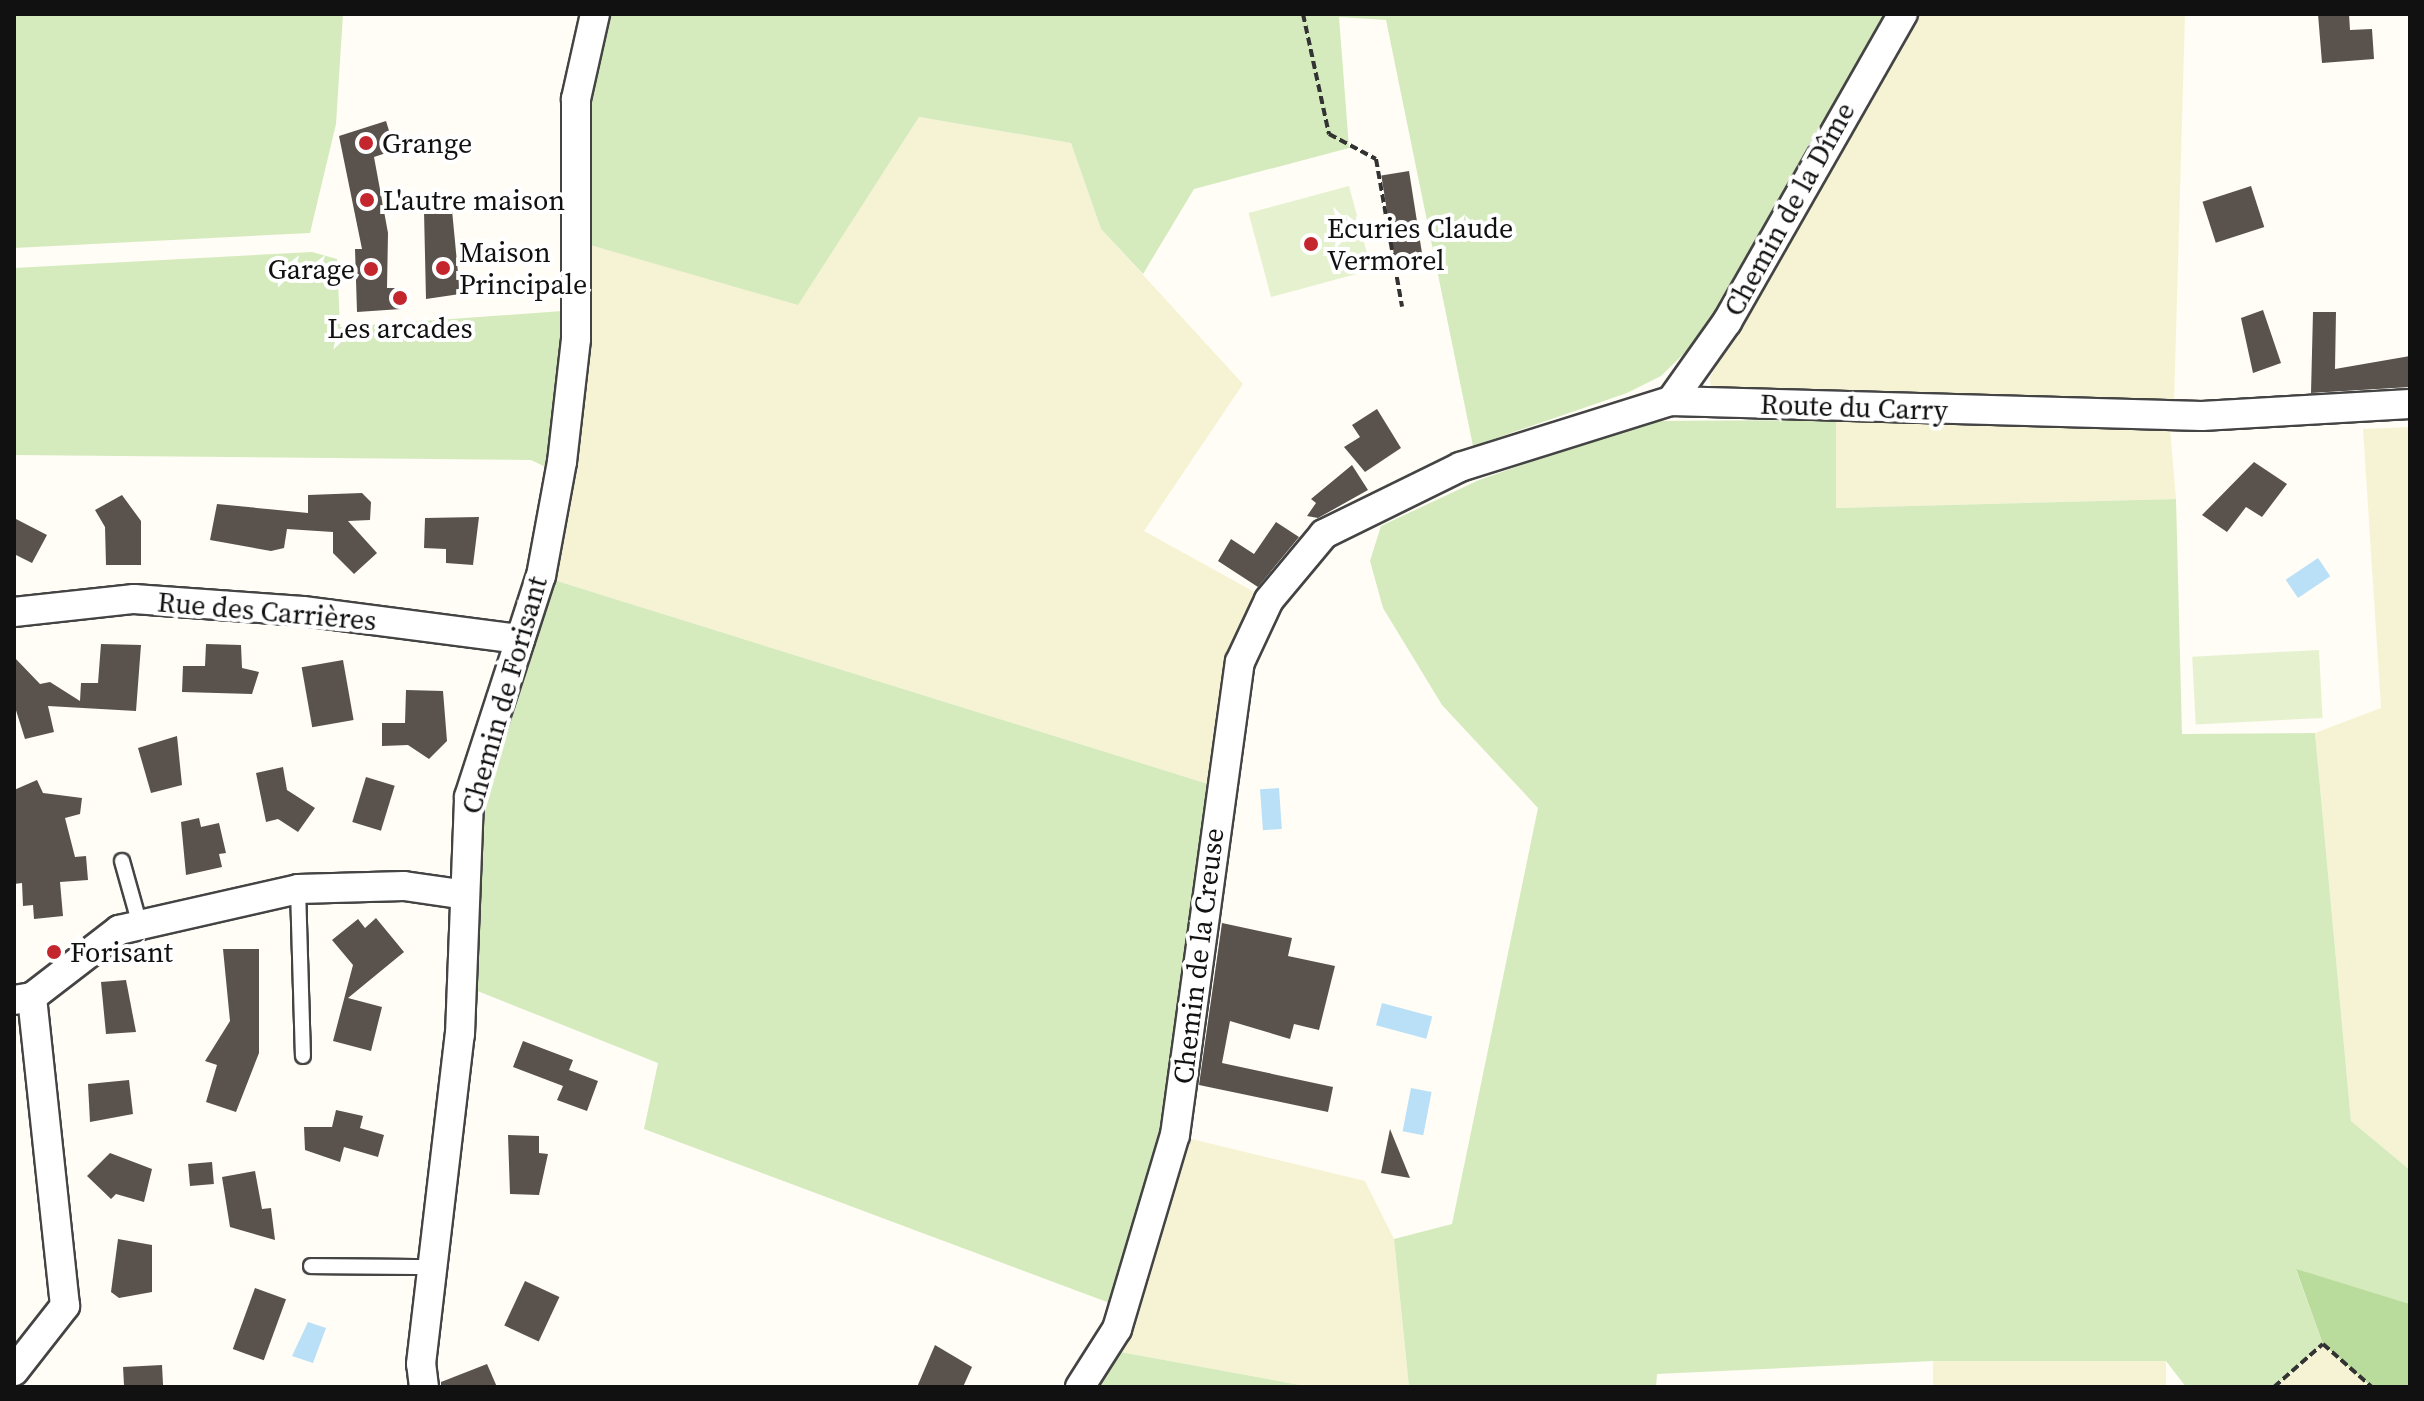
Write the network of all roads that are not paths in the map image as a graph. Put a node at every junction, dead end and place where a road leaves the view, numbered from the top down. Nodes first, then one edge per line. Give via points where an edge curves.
1 (595, 14) edge
2 (1903, 14) edge
3 (1671, 401) junction
4 (2410, 404) edge
5 (1324, 534) joint
6 (14, 612) edge
7 (520, 639) junction
8 (122, 861) dead end
9 (298, 889) junction
10 (460, 894) junction
11 (140, 925) junction
12 (23, 999) edge
13 (303, 1056) dead end
14 (311, 1266) dead end
15 (436, 1267) junction
16 (14, 1371) edge
17 (424, 1387) edge
18 (1080, 1387) edge

1 - 7 street, Chemin de Forisant via 576,99 576,339 562,462
2 - 3 street, Chemin de la Dîme via 1727,322
3 - 4 street, Route du Carry via 2202,416
3 - 5 street, Route du Carry via 1460,467
5 - 18 street, Chemin de la Creuse via 1269,600 1240,662 1175,1135 1117,1329
6 - 7 street, Rue des Carrières via 134,599 303,611
7 - 10 street, Chemin de Forisant via 469,797
8 - 11 lane
9 - 10 street via 404,886
9 - 11 street
9 - 13 lane
10 - 15 street, Chemin de Forisant via 460,1034
11 - 12 street via 119,930
12 - 16 street via 65,1306
14 - 15 lane
15 - 17 street, Chemin de Forisant

